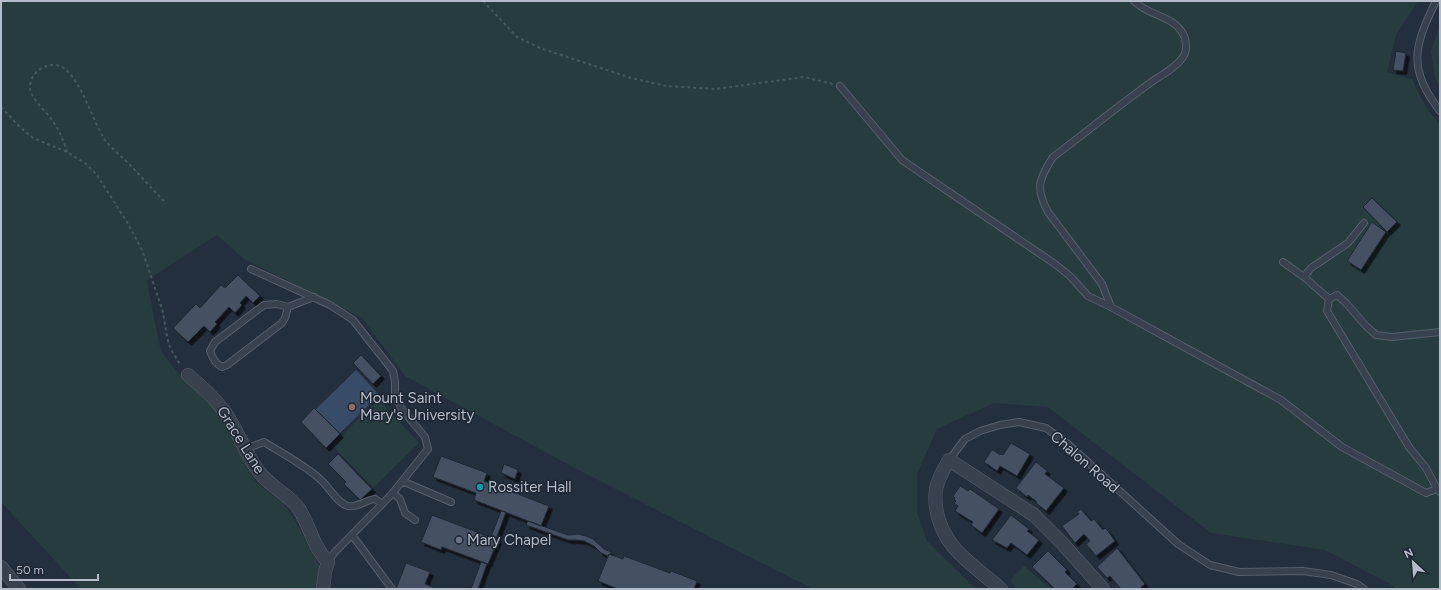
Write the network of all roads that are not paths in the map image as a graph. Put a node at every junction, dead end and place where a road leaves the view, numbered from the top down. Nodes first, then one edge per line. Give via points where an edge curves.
1 (1134, 1) edge
2 (1436, 1) edge
3 (840, 86) road end
4 (1440, 111) edge
5 (1364, 223) dead end
6 (1283, 262) dead end
7 (251, 269) dead end
8 (1304, 277) junction
9 (314, 297) junction
10 (1328, 298) junction
11 (1111, 306) junction
12 (288, 307) junction
13 (1440, 332) edge
14 (188, 375) road end
15 (245, 450) junction
16 (949, 460) junction
17 (402, 481) junction
18 (1439, 491) edge
19 (393, 493) junction
20 (451, 502) dead end
21 (382, 504) junction
22 (415, 520) dead end
23 (352, 535) junction
24 (328, 562) junction
25 (1, 568) edge
26 (19, 589) edge
27 (324, 589) edge
28 (392, 589) edge
29 (1002, 589) edge
30 (1103, 589) edge
31 (1364, 589) edge

1 - 11 lane via 1140,7 1173,22 1183,34 1186,44 1185,56 1176,66 1053,158 1044,171 1040,186 1041,199 1048,212 1102,284
2 - 4 lane via 1418,42 1417,58 1423,83
3 - 11 lane via 902,160 1055,264 1088,296
5 - 8 lane via 1348,243 1312,268
6 - 8 lane
7 - 9 lane
8 - 10 lane
9 - 12 lane
9 - 17 lane via 354,320 393,371 394,394 401,408 425,437 428,449
10 - 13 lane via 1336,295 1376,335 1392,337
10 - 18 lane via 1328,311 1409,447 1426,468
11 - 18 lane via 1281,400 1342,447 1426,493
12 - 12 lane via 277,304 264,305 215,342 210,351 212,356 222,367 227,365 282,323
14 - 15 street, Grace Lane via 219,403
15 - 21 lane via 264,442 312,472 344,504 359,505 375,499
15 - 24 street, Grace Lane via 259,472 276,489 291,499 320,554
16 - 29 street, Chalon Road via 936,488 936,507 940,525 959,553
16 - 30 street via 1034,515
16 - 31 lane, Chalon Road via 965,439 980,431 1019,422 1046,428 1068,444 1178,544 1210,565 1239,572 1302,571 1331,575
17 - 19 lane
17 - 20 lane
19 - 21 lane
19 - 22 lane via 400,499 405,514
21 - 23 lane
23 - 24 lane
23 - 28 lane
24 - 27 street
25 - 26 street

